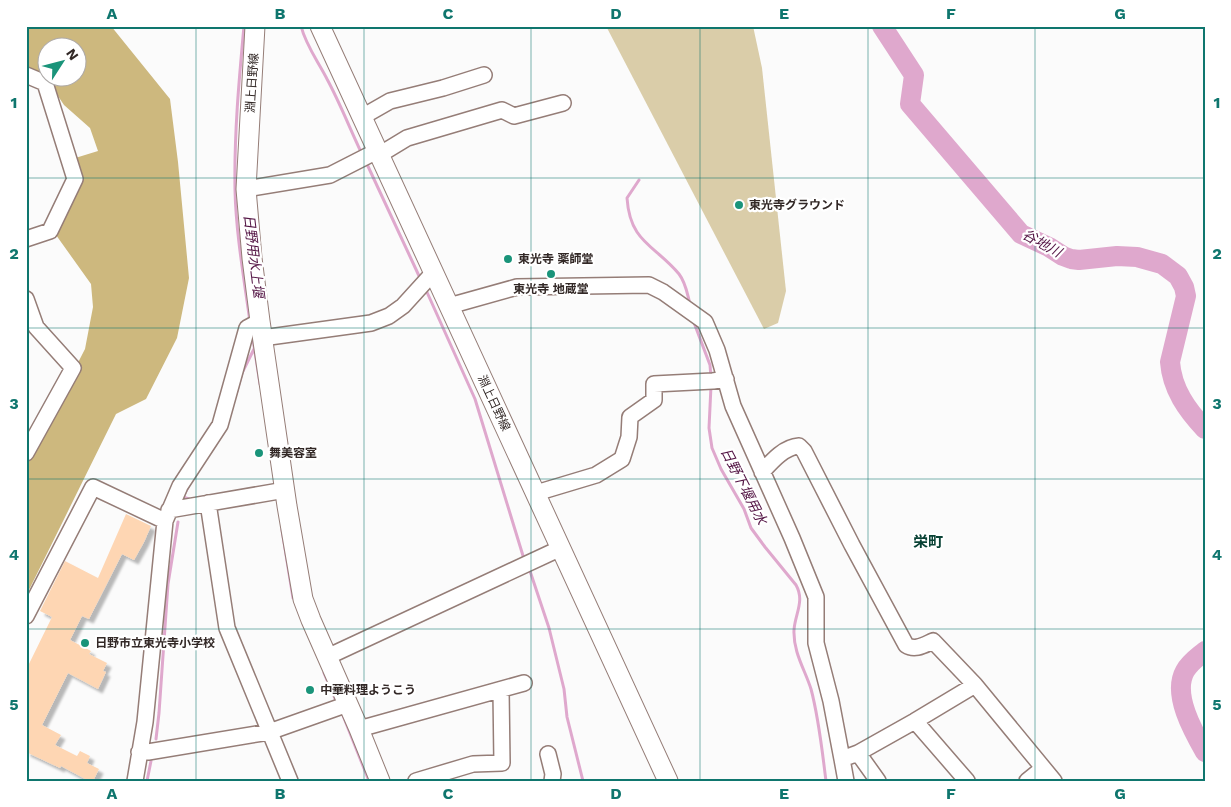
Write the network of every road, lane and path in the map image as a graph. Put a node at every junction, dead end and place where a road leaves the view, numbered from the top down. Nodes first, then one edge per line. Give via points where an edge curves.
1 (255, 26) edge
2 (320, 26) edge
3 (26, 75) edge
4 (484, 75) dead end
5 (563, 103) dead end
6 (362, 117) junction
7 (378, 153) junction
8 (246, 189) junction
9 (26, 240) edge
10 (434, 273) junction
11 (26, 299) edge
12 (449, 306) junction
13 (261, 329) junction
14 (715, 381) junction
15 (26, 453) edge
16 (762, 472) junction
17 (284, 490) junction
18 (536, 493) junction
19 (208, 504) junction
20 (167, 516) junction
21 (562, 548) junction
22 (26, 616) edge
23 (328, 657) junction
24 (524, 684) dead end
25 (975, 686) junction
26 (501, 690) junction
27 (348, 704) junction
28 (915, 721) junction
29 (359, 729) junction
30 (269, 732) junction
31 (139, 752) junction
32 (858, 752) junction
33 (548, 754) dead end
34 (842, 759) junction
35 (1043, 768) junction
36 (135, 781) edge
37 (290, 781) edge
38 (380, 781) edge
39 (416, 781) edge
40 (552, 781) edge
41 (668, 781) edge
42 (846, 781) edge
43 (878, 781) edge
44 (967, 781) edge
45 (1027, 781) edge
46 (1054, 781) edge

1 - 8 main road, 淵上日野線
2 - 6 main road, 淵上日野線
3 - 9 street via 45,83 75,179 50,231
4 - 6 street via 390,101
5 - 7 street via 514,116 502,110 407,138
6 - 7 main road, 淵上日野線
7 - 8 street via 330,175
7 - 10 main road, 淵上日野線
8 - 13 main road, 淵上日野線
10 - 12 main road, 淵上日野線
10 - 13 street via 403,306 370,323
11 - 15 street via 36,327 73,368
12 - 14 street via 517,287 649,285 705,322 718,350
12 - 18 main road, 淵上日野線
13 - 17 main road, 淵上日野線
13 - 20 street via 247,328 220,425 194,463
14 - 16 street via 733,406
14 - 18 street via 654,384 654,400 630,417 629,437 622,459 596,475
16 - 25 street via 789,448 800,446 906,645 916,648 932,641
16 - 34 street via 816,597 816,642
17 - 19 street
17 - 23 main road, 淵上日野線 via 303,599
18 - 21 main road, 淵上日野線
19 - 20 street
19 - 30 street via 227,628
20 - 22 street via 93,486
20 - 31 street
21 - 23 street
21 - 41 main road, 淵上日野線
23 - 27 main road, 淵上日野線
24 - 26 street
25 - 28 street
25 - 35 street
26 - 29 street
26 - 39 street via 502,763 473,764
27 - 29 main road, 淵上日野線
27 - 30 street
28 - 32 street
28 - 44 street
29 - 38 main road, 淵上日野線
30 - 31 street
30 - 37 street
31 - 36 street
32 - 34 street
32 - 43 street
33 - 40 street
34 - 42 street
35 - 45 street
35 - 46 street

